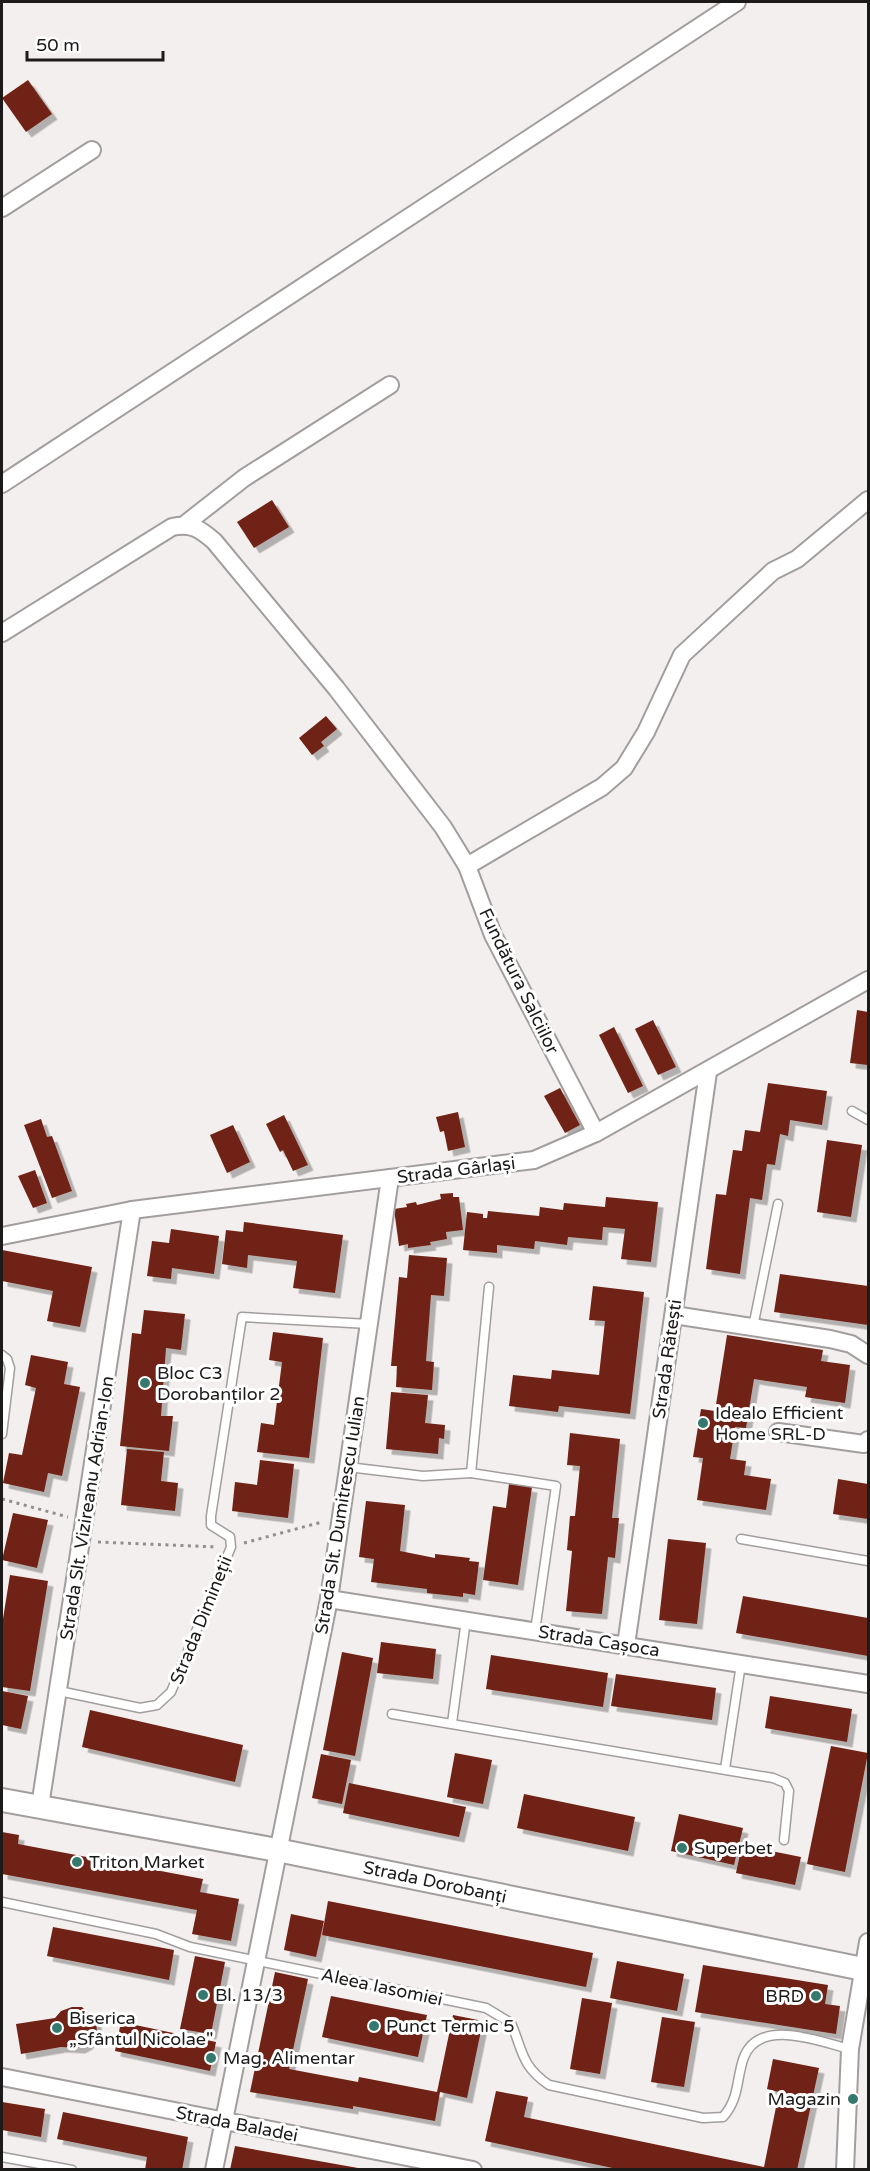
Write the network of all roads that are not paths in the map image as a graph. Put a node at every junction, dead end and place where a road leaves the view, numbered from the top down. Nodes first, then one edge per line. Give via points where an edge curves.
1 (737, 2) edge
2 (92, 150) dead end
3 (2, 208) edge
4 (390, 385) dead end
5 (2, 484) edge
6 (868, 500) edge
7 (184, 525) junction
8 (2, 633) edge
9 (467, 866) junction
10 (868, 981) edge
11 (708, 1072) junction
12 (852, 1111) dead end
13 (868, 1120) edge
14 (596, 1133) junction
15 (390, 1178) junction
16 (778, 1204) dead end
17 (132, 1210) junction
18 (2, 1236) edge
19 (489, 1287) dead end
20 (674, 1315) junction
21 (369, 1324) junction
22 (753, 1327) junction
23 (2, 1354) edge
24 (868, 1355) edge
25 (2, 1429) edge
26 (778, 1432) dead end
27 (868, 1440) edge
28 (348, 1467) junction
29 (471, 1473) junction
30 (741, 1539) dead end
31 (868, 1561) edge
32 (329, 1599) junction
33 (466, 1620) junction
34 (535, 1631) junction
35 (627, 1646) junction
36 (741, 1664) junction
37 (868, 1684) edge
38 (59, 1691) junction
39 (392, 1714) dead end
40 (452, 1723) junction
41 (724, 1769) junction
42 (2, 1800) edge
43 (40, 1806) junction
44 (784, 1840) dead end
45 (277, 1850) junction
46 (2, 1902) edge
47 (868, 1942) edge
48 (255, 1960) junction
49 (866, 1969) edge
50 (850, 2049) junction
51 (2, 2077) edge
52 (224, 2121) junction
53 (2, 2157) edge
54 (422, 2165) edge
55 (72, 2169) edge
56 (214, 2169) edge
57 (473, 2169) edge
58 (845, 2169) edge

1 - 5 street
2 - 3 street
4 - 7 street via 244,478
6 - 9 street via 797,559 773,571 682,655 646,732 624,768 602,787
7 - 8 street via 172,527
7 - 9 street, Fundătura Salciilor via 199,527 214,542 336,688 443,827
9 - 14 street, Fundătura Salciilor via 493,935
10 - 11 street, Strada Gârlași
11 - 14 street, Strada Gârlași
11 - 20 street, Strada Rătești
12 - 13 lane
14 - 15 street, Strada Gârlași via 534,1160
15 - 17 street, Strada Gârlași
15 - 21 street, Strada Slt. Dumitrescu Iulian
16 - 22 lane
17 - 18 street, Strada Gârlași
17 - 38 street, Strada Slt. Vizireanu Adrian-Ion
19 - 29 lane
20 - 22 street
20 - 35 street, Strada Rătești
21 - 28 street, Strada Slt. Dumitrescu Iulian
21 - 38 lane, Strada Dimineții via 242,1317 211,1516 211,1525 230,1537 231,1547 171,1692 156,1706 140,1708
22 - 24 street via 851,1344
23 - 25 lane via 10,1368
26 - 27 street via 864,1444
28 - 29 lane via 423,1476
28 - 32 street, Strada Slt. Dumitrescu Iulian
29 - 34 lane via 556,1486
30 - 31 lane
32 - 33 street, Strada Cașoca
32 - 45 street, Strada Slt. Dumitrescu Iulian
33 - 34 street, Strada Cașoca
33 - 40 lane
34 - 35 street, Strada Cașoca
35 - 36 street, Strada Cașoca
36 - 37 street, Strada Cașoca
36 - 41 lane
38 - 43 street, Strada Slt. Vizireanu Adrian-Ion
39 - 40 lane
40 - 41 lane
41 - 44 lane via 785,1783 789,1791
42 - 43 main road, Strada Dorobanți
43 - 45 main road, Strada Dorobanți
45 - 48 street, Strada Slt. Dumitrescu Iulian
45 - 49 main road, Strada Dorobanți
46 - 48 lane, Aleea Iasomiei via 156,1934 190,1947
47 - 49 street
48 - 50 lane, Aleea Iasomiei via 486,2008 511,2023 525,2061 549,2085 703,2118 723,2117 730,2109 744,2056 755,2041 768,2035 792,2036
48 - 52 street, Strada Slt. Dumitrescu Iulian
49 - 50 street
50 - 58 street
51 - 52 street, Strada Baladei
52 - 54 street, Strada Baladei
52 - 56 street, Strada Slt. Dumitrescu Iulian
53 - 55 lane
54 - 57 street, Strada Baladei

